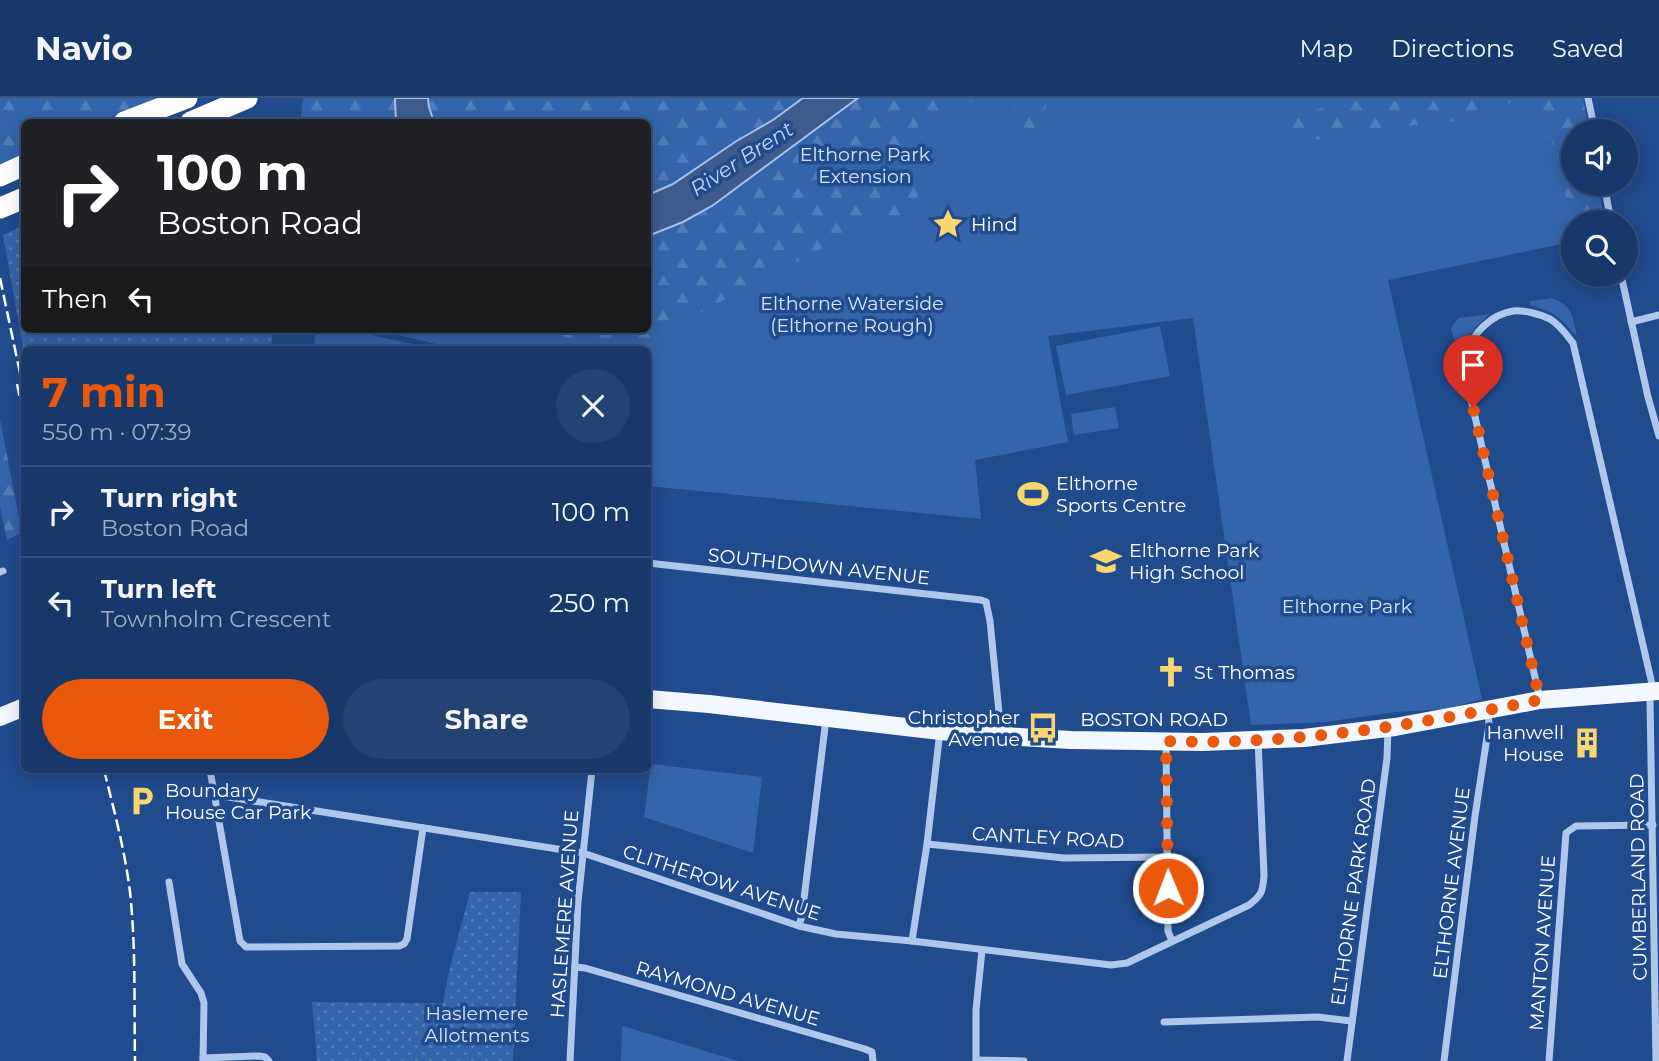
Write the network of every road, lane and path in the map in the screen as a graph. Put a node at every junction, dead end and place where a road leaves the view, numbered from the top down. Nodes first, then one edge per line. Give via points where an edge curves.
1 (187, 98) edge
2 (247, 98) edge
3 (1588, 98) edge
4 (132, 119) edge
5 (198, 119) edge
6 (1592, 119) edge
7 (21, 166) edge
8 (0, 176) edge
9 (21, 199) edge
10 (0, 208) edge
11 (1624, 287) edge
12 (1659, 315) edge
13 (1631, 321) junction
14 (1659, 436) edge
15 (651, 563) edge
16 (1655, 691) edge
17 (651, 699) edge
18 (1540, 700) junction
19 (21, 708) edge
20 (1488, 710) junction
21 (0, 717) edge
22 (826, 718) junction
23 (1388, 728) junction
24 (940, 731) junction
25 (1001, 735) junction
26 (1258, 739) junction
27 (1166, 741) junction
28 (211, 773) edge
29 (592, 773) edge
30 (215, 795) junction
31 (1653, 825) junction
32 (423, 828) junction
33 (927, 845) junction
34 (583, 853) junction
35 (1167, 857) junction
36 (169, 882) dead end
37 (176, 925) junction
38 (799, 926) junction
39 (166, 927) dead end
40 (912, 941) junction
41 (1172, 941) junction
42 (982, 950) junction
43 (575, 967) junction
44 (1352, 1021) junction
45 (1164, 1022) dead end
46 (872, 1057) edge
47 (203, 1060) edge
48 (976, 1060) edge
49 (269, 1061) edge
50 (570, 1061) edge
51 (1024, 1061) edge
52 (1347, 1061) edge
53 (1444, 1061) edge
54 (1549, 1061) edge
55 (1656, 1061) edge

1 - 4 highway
2 - 5 highway
3 - 6 street
7 - 8 highway
9 - 10 highway
11 - 13 street
12 - 13 street
13 - 14 street
15 - 25 street, SOUTHDOWN AVENUE via 987,599
16 - 18 main road, BOSTON ROAD
16 - 18 street, CUMBERLAND ROAD via 1573,343 1550,319 1513,311 1497,316 1475,336 1467,352 1467,382
16 - 31 street, CUMBERLAND ROAD
17 - 22 main road, BOSTON ROAD
18 - 20 main road, BOSTON ROAD
19 - 21 main road
20 - 23 main road, BOSTON ROAD
20 - 53 street, ELTHORNE AVENUE
22 - 24 main road, BOSTON ROAD
22 - 38 street
23 - 26 main road, BOSTON ROAD
23 - 44 street, ELTHORNE PARK ROAD
24 - 25 main road, BOSTON ROAD
24 - 33 street
25 - 27 main road, BOSTON ROAD
26 - 27 main road, BOSTON ROAD
26 - 41 street, CLITHEROW AVENUE via 1263,889 1249,905
27 - 35 street
28 - 30 street
29 - 34 street, HASLEMERE AVENUE
30 - 32 street, CLITHEROW AVENUE
30 - 32 street via 240,941 246,947 404,944
31 - 54 street, MANTON AVENUE via 1576,826 1566,833
31 - 55 street, CUMBERLAND ROAD
32 - 34 street, CLITHEROW AVENUE
33 - 35 street, CANTLEY ROAD via 1064,858
33 - 40 street
34 - 38 street, CLITHEROW AVENUE
34 - 43 street, HASLEMERE AVENUE
35 - 41 street
36 - 37 street
37 - 39 street
37 - 47 street via 182,964 204,1003
38 - 40 street, CLITHEROW AVENUE
40 - 42 street, CLITHEROW AVENUE
41 - 42 street, CLITHEROW AVENUE via 1127,963 1111,965
42 - 48 street
43 - 46 street, RAYMOND AVENUE
43 - 50 street, HASLEMERE AVENUE
44 - 45 street via 1318,1017
44 - 52 street, ELTHORNE PARK ROAD
47 - 49 street via 259,1056
48 - 51 street

